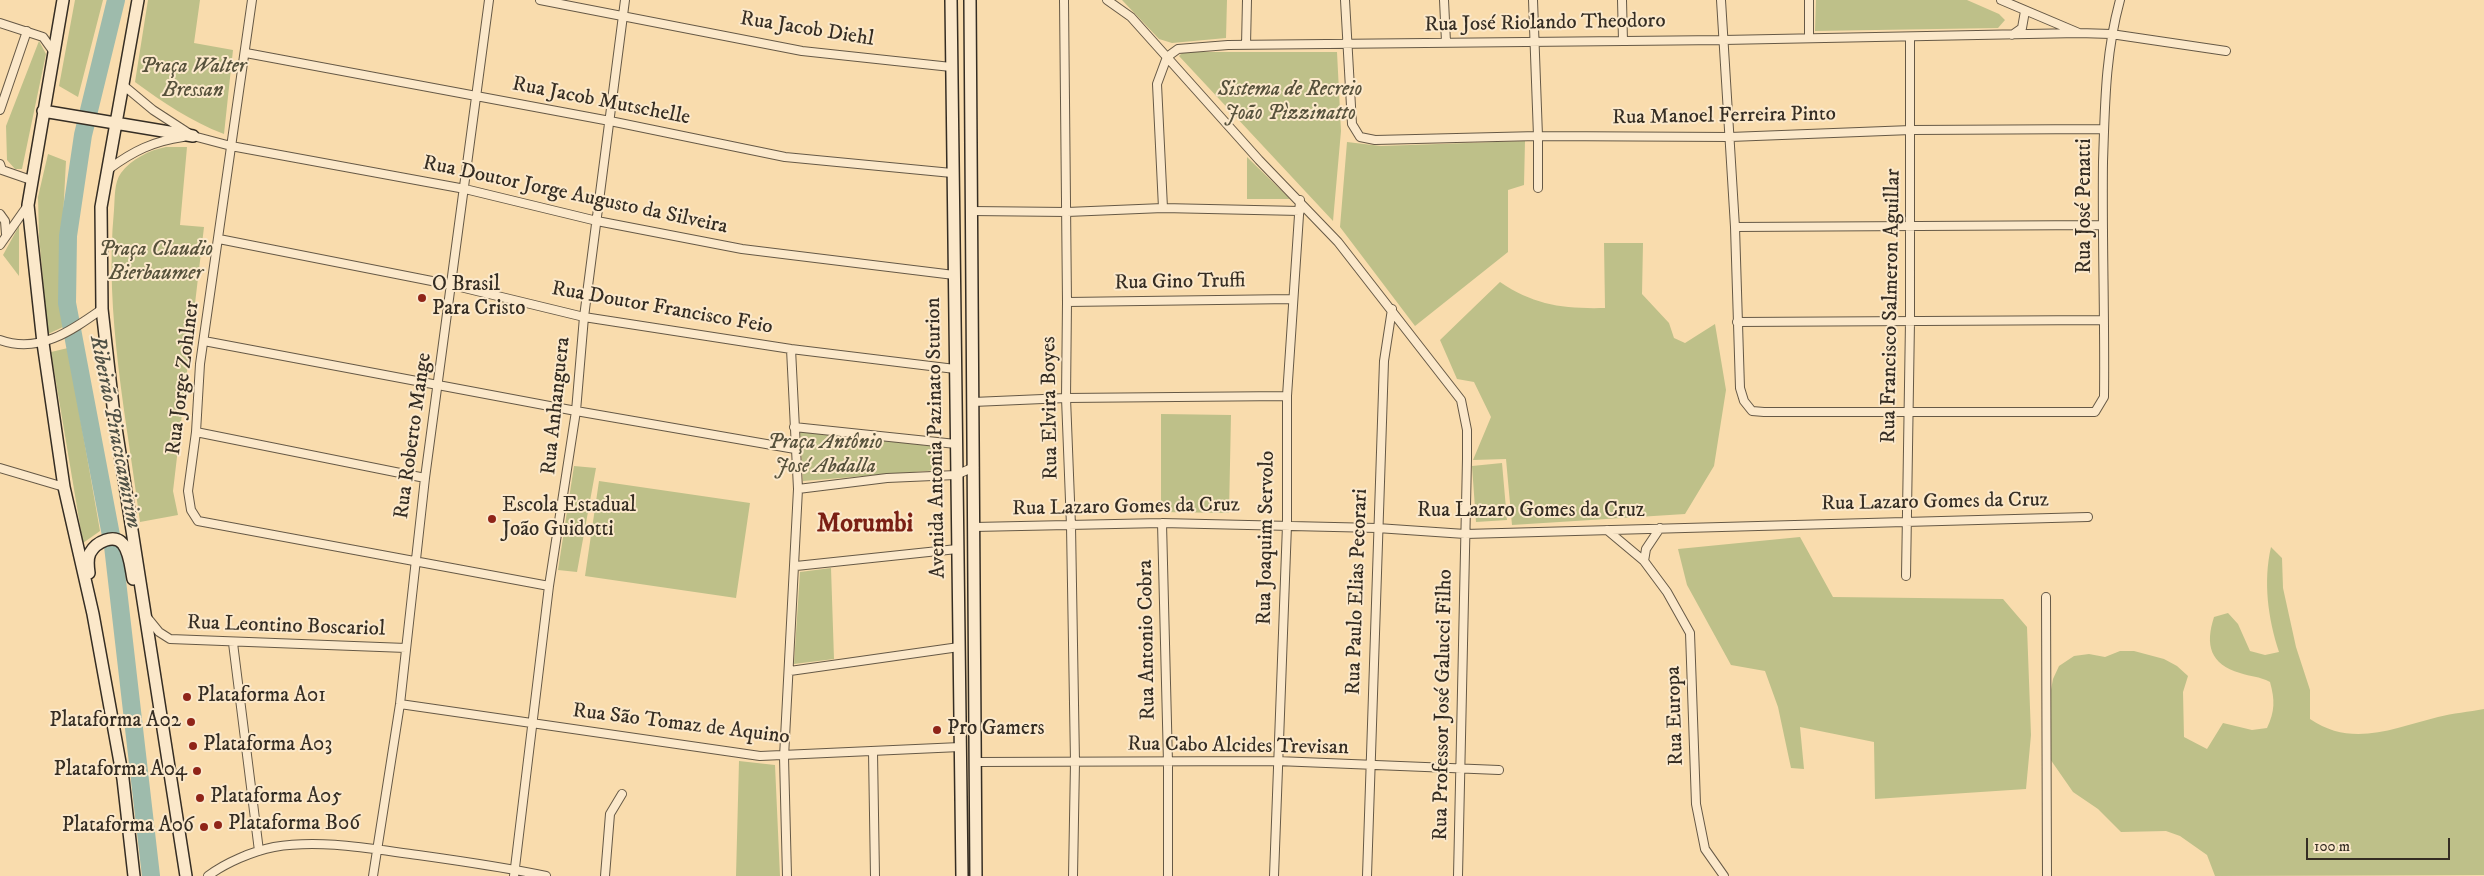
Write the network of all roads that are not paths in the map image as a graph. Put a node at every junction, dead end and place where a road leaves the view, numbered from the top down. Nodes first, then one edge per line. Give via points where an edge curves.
1 (63, 0) edge
2 (138, 0) edge
3 (252, 0) edge
4 (489, 0) edge
5 (540, 0) edge
6 (625, 0) edge
7 (951, 0) edge
8 (970, 0) edge
9 (1064, 0) edge
10 (1107, 0) edge
11 (1246, 0) edge
12 (1345, 0) edge
13 (1444, 0) edge
14 (1533, 0) edge
15 (1622, 0) edge
16 (1721, 0) edge
17 (1809, 0) edge
18 (2001, 0) edge
19 (2120, 0) edge
20 (2025, 11) junction
21 (623, 16) junction
22 (0, 22) edge
23 (27, 30) junction
24 (2078, 33) junction
25 (2111, 34) junction
26 (2010, 36) junction
27 (1809, 37) junction
28 (1910, 37) junction
29 (1723, 40) junction
30 (1623, 41) junction
31 (1446, 42) junction
32 (1534, 42) junction
33 (1349, 45) junction
34 (1246, 46) junction
35 (53, 51) junction
36 (2226, 51) dead end
37 (246, 53) junction
38 (1167, 57) junction
39 (951, 67) junction
40 (123, 84) junction
41 (475, 96) junction
42 (0, 110) edge
43 (43, 111) junction
44 (610, 121) junction
45 (117, 124) junction
46 (2104, 129) junction
47 (1911, 130) junction
48 (193, 136) junction
49 (1538, 136) junction
50 (1730, 136) junction
51 (231, 146) junction
52 (0, 164) edge
53 (109, 169) junction
54 (952, 173) junction
55 (31, 180) junction
56 (1538, 188) dead end
57 (465, 189) junction
58 (1300, 200) junction
59 (28, 205) junction
60 (1162, 208) junction
61 (971, 211) junction
62 (1300, 211) junction
63 (1067, 212) junction
64 (0, 214) edge
65 (597, 221) junction
66 (2102, 225) junction
67 (1735, 227) junction
68 (1910, 227) junction
69 (6, 234) junction
70 (219, 239) junction
71 (0, 245) edge
72 (954, 275) junction
73 (452, 285) junction
74 (1293, 299) junction
75 (1067, 302) junction
76 (102, 309) junction
77 (1392, 309) junction
78 (584, 317) junction
79 (2104, 320) junction
80 (1910, 321) junction
81 (1737, 322) junction
82 (0, 340) edge
83 (204, 341) junction
84 (43, 343) junction
85 (791, 349) junction
86 (955, 369) junction
87 (438, 385) junction
88 (1287, 396) junction
89 (1066, 398) junction
90 (973, 402) junction
91 (576, 411) junction
92 (1908, 412) junction
93 (794, 427) junction
94 (196, 432) junction
95 (956, 444) junction
96 (795, 449) junction
97 (974, 467) junction
98 (0, 468) edge
99 (956, 475) junction
100 (425, 478) junction
101 (64, 487) junction
102 (798, 489) junction
103 (2088, 517) dead end
104 (1907, 522) junction
105 (1162, 523) junction
106 (1287, 525) junction
107 (1071, 526) junction
108 (974, 527) junction
109 (1377, 528) junction
110 (1660, 528) junction
111 (1607, 530) junction
112 (1466, 534) junction
113 (958, 549) junction
114 (1644, 561) junction
115 (415, 562) junction
116 (796, 566) junction
117 (1906, 576) dead end
118 (549, 586) junction
119 (2046, 597) dead end
120 (93, 614) junction
121 (146, 616) junction
122 (232, 643) junction
123 (959, 647) junction
124 (406, 648) junction
125 (790, 671) junction
126 (400, 704) junction
127 (532, 724) junction
128 (976, 733) junction
129 (960, 747) junction
130 (873, 752) junction
131 (784, 756) junction
132 (1277, 761) junction
133 (976, 762) junction
134 (1075, 762) junction
135 (1168, 763) junction
136 (1370, 766) junction
137 (1460, 769) junction
138 (1499, 770) dead end
139 (622, 794) dead end
140 (376, 849) junction
141 (259, 851) junction
142 (514, 872) edge
143 (134, 876) edge
144 (186, 876) edge
145 (208, 876) edge
146 (372, 876) edge
147 (546, 876) edge
148 (605, 876) edge
149 (787, 876) edge
150 (876, 876) edge
151 (962, 876) edge
152 (976, 876) edge
153 (1073, 876) edge
154 (1168, 876) edge
155 (1274, 876) edge
156 (1367, 876) edge
157 (1458, 876) edge
158 (1724, 876) edge
159 (2047, 876) edge

1 - 35 main road
2 - 40 main road
3 - 37 street, Rua Jorge Zohlner
4 - 41 street, Rua Roberto Mange
5 - 21 street, Rua Jacob Diehl
6 - 21 street, Rua Anhanguera
7 - 39 main road, Avenida Antonia Pazinato Sturion
8 - 61 main road, Avenida Antonia Pazinato Sturion
9 - 63 street, Rua Elvira Boyes
10 - 38 street, Rua Professor José Galucci Filho via 1131,17
11 - 34 street
12 - 33 street
13 - 31 street
14 - 32 street
15 - 30 street
16 - 29 street
17 - 27 street
18 - 20 street
19 - 25 street, Rua José Penatti
20 - 24 street
20 - 26 street via 2022,28
21 - 39 street, Rua Jacob Diehl via 802,51
21 - 44 street, Rua Anhanguera
22 - 23 street
23 - 35 street via 43,38
23 - 42 street
24 - 25 street, Rua José Riolando Theodoro
24 - 26 street, Rua José Riolando Theodoro
25 - 36 street, Rua José Riolando Theodoro
25 - 46 street, Rua José Penatti
26 - 28 street, Rua José Riolando Theodoro
27 - 28 street, Rua José Riolando Theodoro
27 - 29 street, Rua José Riolando Theodoro
28 - 47 street, Rua Francisco Salmeron Aguillar
29 - 30 street, Rua José Riolando Theodoro
29 - 50 street
30 - 32 street, Rua José Riolando Theodoro
31 - 32 street, Rua José Riolando Theodoro
31 - 33 street, Rua José Riolando Theodoro
32 - 49 street
33 - 34 street, Rua José Riolando Theodoro
33 - 49 street, Rua Manoel Ferreira Pinto via 1352,124 1360,137 1375,140
34 - 38 street, Rua José Riolando Theodoro via 1178,49
35 - 43 main road
37 - 41 street, Rua Jacob Mutschelle
37 - 51 street, Rua Jorge Zohlner
38 - 58 street, Rua Professor José Galucci Filho via 1259,160
38 - 60 street via 1157,84
39 - 54 main road, Avenida Antonia Pazinato Sturion
40 - 45 main road
40 - 48 street, Rua Doutor Jorge Augusto da Silveira via 153,110
41 - 44 street, Rua Jacob Mutschelle
41 - 57 street, Rua Roberto Mange
43 - 45 main road
43 - 55 main road
44 - 54 street, Rua Jacob Mutschelle via 785,157
44 - 65 street, Rua Anhanguera
45 - 48 main road
45 - 53 main road
46 - 47 street, Rua Manoel Ferreira Pinto
46 - 66 street, Rua José Penatti
47 - 50 street, Rua Manoel Ferreira Pinto
47 - 68 street, Rua Francisco Salmeron Aguillar
48 - 51 street, Rua Doutor Jorge Augusto da Silveira
48 - 53 street, Rua Doutor Jorge Augusto da Silveira via 144,146
49 - 50 street, Rua Manoel Ferreira Pinto
49 - 56 street
50 - 67 street
51 - 57 street, Rua Doutor Jorge Augusto da Silveira
51 - 70 street, Rua Jorge Zohlner
52 - 55 street via 2,170 9,174
53 - 76 main road via 101,207
54 - 72 main road, Avenida Antonia Pazinato Sturion
55 - 59 main road
57 - 65 street, Rua Doutor Jorge Augusto da Silveira
57 - 73 street, Rua Roberto Mange
58 - 62 street, Rua Joaquim Servolo
58 - 77 street, Rua Professor José Galucci Filho
59 - 69 street
59 - 84 main road
60 - 62 street
60 - 63 street
61 - 63 street
61 - 90 main road, Avenida Antonia Pazinato Sturion
62 - 74 street, Rua Joaquim Servolo
63 - 75 street, Rua Elvira Boyes
64 - 69 street via 5,221
65 - 72 street, Rua Doutor Jorge Augusto da Silveira via 742,250
65 - 78 street, Rua Anhanguera
66 - 68 street
66 - 79 street, Rua José Penatti
67 - 68 street
67 - 81 street
68 - 80 street, Rua Francisco Salmeron Aguillar
69 - 71 street
70 - 73 street, Rua Doutor Francisco Feio
70 - 83 street, Rua Jorge Zohlner
72 - 86 main road, Avenida Antonia Pazinato Sturion
73 - 78 street, Rua Doutor Francisco Feio
73 - 87 street, Rua Roberto Mange
74 - 75 street, Rua Gino Truffi
74 - 88 street, Rua Joaquim Servolo
75 - 89 street, Rua Elvira Boyes
76 - 84 street via 60,337
76 - 121 main road via 114,415
77 - 109 street, Rua Paulo Elias Pecorari via 1384,361
77 - 112 street, Rua Professor José Galucci Filho via 1461,400 1467,430
78 - 85 street, Rua Doutor Francisco Feio
78 - 91 street, Rua Anhanguera
79 - 80 street
79 - 92 street, Rua José Penatti via 2104,397 2095,412
80 - 81 street
80 - 92 street, Rua Francisco Salmeron Aguillar
81 - 92 street via 1740,388 1752,411
82 - 84 street via 18,346
83 - 87 street
83 - 94 street, Rua Jorge Zohlner
84 - 101 main road
85 - 86 street, Rua Doutor Francisco Feio
85 - 93 street
86 - 90 main road via 971,380
86 - 95 main road, Avenida Antonia Pazinato Sturion
87 - 91 street
87 - 100 street, Rua Roberto Mange
88 - 89 street
88 - 106 street, Rua Joaquim Servolo
89 - 90 street
89 - 107 street, Rua Elvira Boyes
90 - 97 main road, Avenida Antonia Pazinato Sturion
91 - 96 street
91 - 118 street, Rua Anhanguera
92 - 104 street, Rua Francisco Salmeron Aguillar
93 - 95 street
93 - 96 street
94 - 100 street
94 - 115 street, Rua Jorge Zohlner via 188,492 191,510 198,521
95 - 99 main road, Avenida Antonia Pazinato Sturion
96 - 102 street
97 - 99 street
97 - 108 main road, Avenida Antonia Pazinato Sturion
98 - 101 street
99 - 102 street via 887,478
99 - 113 main road, Avenida Antonia Pazinato Sturion
100 - 115 street, Rua Roberto Mange
101 - 120 main road
102 - 116 street
103 - 104 street, Rua Lazaro Gomes da Cruz
104 - 110 street, Rua Lazaro Gomes da Cruz
104 - 117 street, Rua Francisco Salmeron Aguillar
105 - 106 street, Rua Lazaro Gomes da Cruz
105 - 107 street, Rua Lazaro Gomes da Cruz
105 - 135 street, Rua Antonio Cobra
106 - 109 street, Rua Lazaro Gomes da Cruz
106 - 132 street, Rua Joaquim Servolo
107 - 108 street, Rua Lazaro Gomes da Cruz
107 - 134 street, Rua Elvira Boyes
108 - 128 main road, Avenida Antonia Pazinato Sturion
109 - 112 street, Rua Lazaro Gomes da Cruz
109 - 136 street, Rua Paulo Elias Pecorari
110 - 111 street, Rua Lazaro Gomes da Cruz
110 - 114 street via 1646,549
111 - 112 street, Rua Lazaro Gomes da Cruz
111 - 114 street, Rua Europa
112 - 137 street, Rua Professor José Galucci Filho
113 - 116 street
113 - 123 main road, Avenida Antonia Pazinato Sturion
114 - 158 street, Rua Europa via 1667,592 1690,633 1696,804 1704,849
115 - 118 street
115 - 124 street, Rua Roberto Mange
116 - 125 street
118 - 127 street, Rua Anhanguera
119 - 159 street
120 - 121 main road via 88,562 93,548 108,539 116,539 123,544 137,597
120 - 143 main road via 123,779
121 - 122 street, Rua Leontino Boscariol via 170,640
121 - 144 main road
122 - 124 street, Rua Leontino Boscariol
122 - 141 street
123 - 125 street
123 - 129 main road, Avenida Antonia Pazinato Sturion
124 - 126 street, Rua Roberto Mange
125 - 131 street
126 - 127 street, Rua São Tomaz de Aquino
126 - 140 street, Rua Roberto Mange
127 - 131 street, Rua São Tomaz de Aquino via 760,756
127 - 142 street, Rua Anhanguera
128 - 129 main road
128 - 133 main road, Avenida Antonia Pazinato Sturion
129 - 130 street, Rua São Tomaz de Aquino
129 - 133 main road
129 - 151 main road, Avenida Antonia Pazinato Sturion
130 - 131 street, Rua São Tomaz de Aquino
130 - 150 street
131 - 149 street
132 - 135 street, Rua Cabo Alcides Trevisan
132 - 136 street, Rua Cabo Alcides Trevisan
132 - 155 street, Rua Joaquim Servolo
133 - 134 street, Rua Cabo Alcides Trevisan
133 - 152 main road, Avenida Antonia Pazinato Sturion
134 - 135 street, Rua Cabo Alcides Trevisan
134 - 153 street, Rua Elvira Boyes
135 - 154 street, Rua Antonio Cobra
136 - 137 street, Rua Cabo Alcides Trevisan
136 - 156 street, Rua Paulo Elias Pecorari
137 - 138 street, Rua Cabo Alcides Trevisan
137 - 157 street, Rua Professor José Galucci Filho
139 - 148 street via 610,814
140 - 141 street via 290,845
140 - 142 street
140 - 146 street, Rua Roberto Mange
141 - 145 street
142 - 147 street

